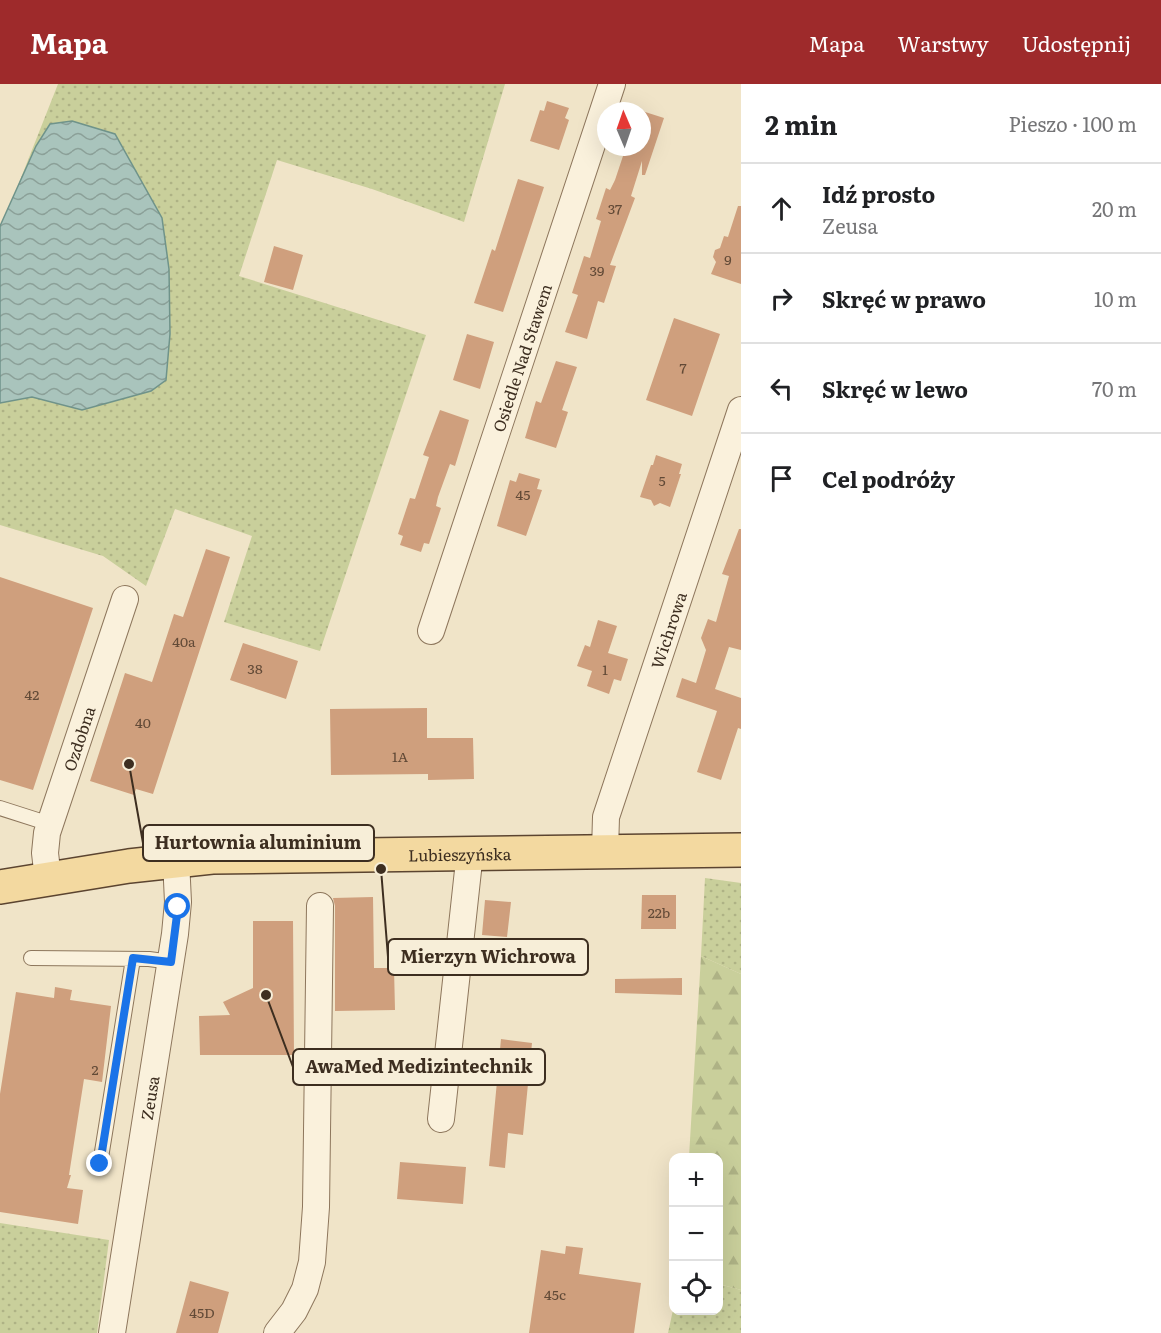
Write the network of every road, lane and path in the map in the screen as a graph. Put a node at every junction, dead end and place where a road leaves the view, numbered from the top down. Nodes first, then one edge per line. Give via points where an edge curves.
1 (612, 84) edge
2 (741, 410) edge
3 (125, 599) dead end
4 (431, 631) dead end
5 (0, 808) edge
6 (50, 824) junction
7 (741, 850) edge
8 (605, 851) junction
9 (471, 852) junction
10 (176, 860) junction
11 (48, 879) junction
12 (0, 887) edge
13 (320, 906) dead end
14 (31, 958) dead end
15 (133, 958) junction
16 (171, 962) junction
17 (441, 1119) dead end
18 (100, 1164) dead end
19 (112, 1333) edge
20 (277, 1333) edge

1 - 4 street, Osiedle Nad Stawem
2 - 8 street, Wichrowa via 608,811
3 - 6 street, Ozdobna
5 - 6 lane
6 - 11 street, Ozdobna via 45,845
7 - 8 main road, Lubieszyńska
8 - 9 main road, Lubieszyńska
9 - 10 main road, Lubieszyńska
9 - 17 street
10 - 11 main road, Lubieszyńska
10 - 16 street, Zeusa via 178,902
11 - 12 main road, Lubieszyńska
13 - 20 street via 312,1262 305,1289
14 - 15 lane
15 - 16 lane
15 - 18 lane
16 - 19 street, Zeusa

